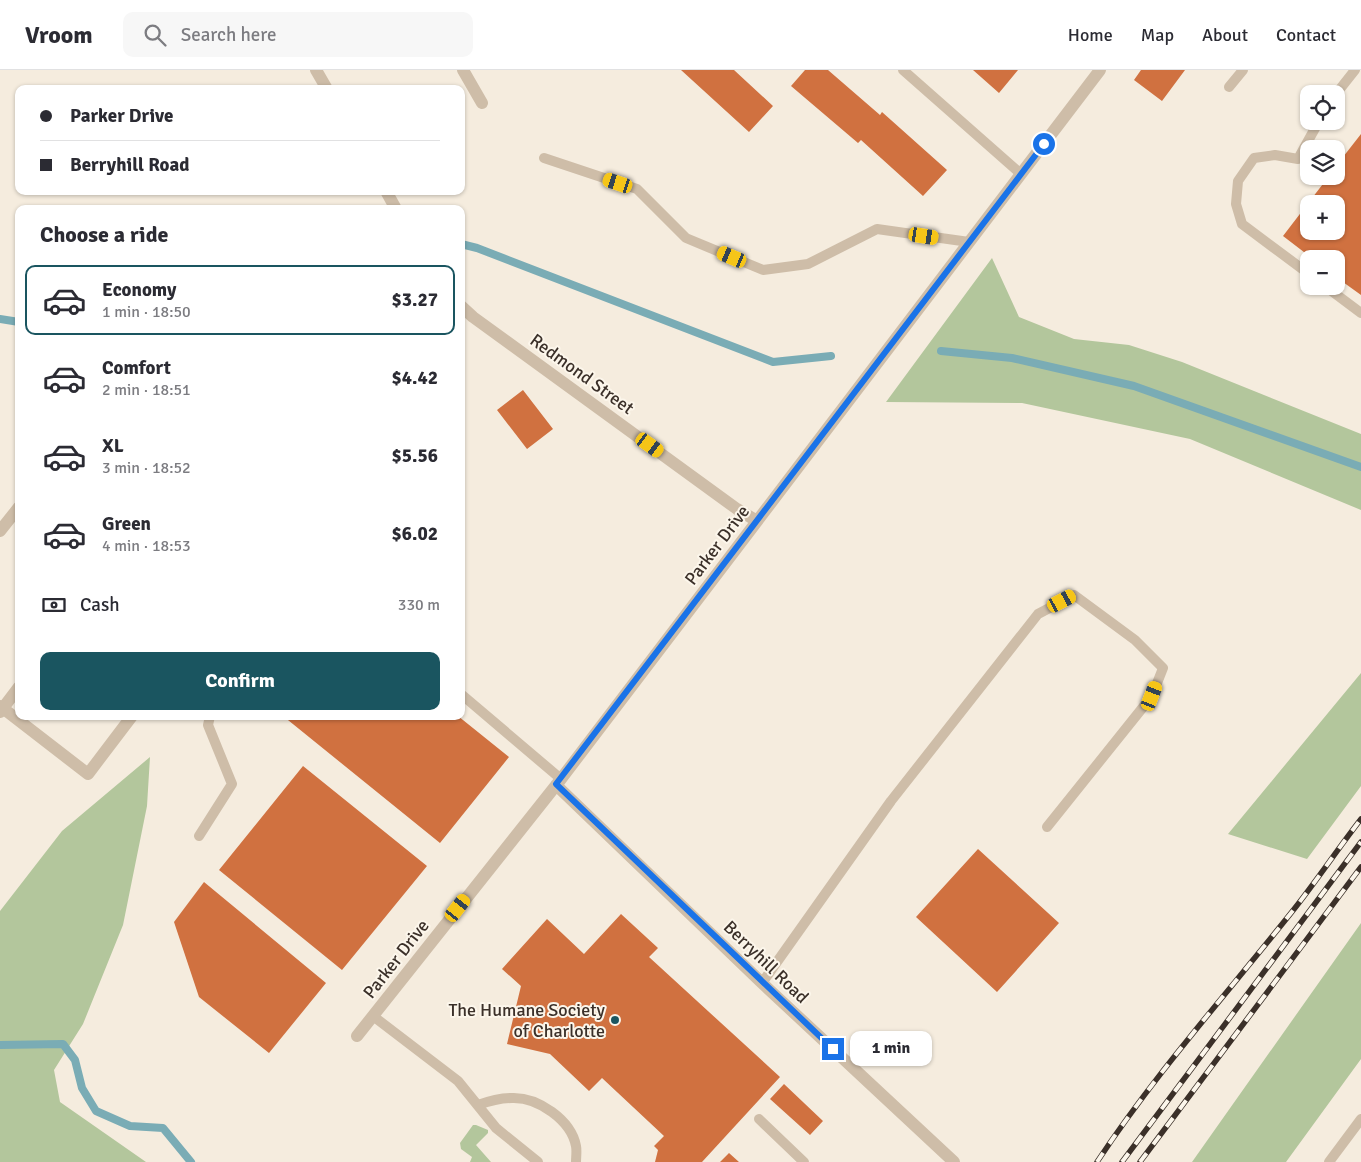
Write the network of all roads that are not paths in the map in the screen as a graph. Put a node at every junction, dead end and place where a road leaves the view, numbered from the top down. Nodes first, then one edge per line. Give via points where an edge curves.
1 (316, 70) edge
2 (463, 70) edge
3 (903, 70) edge
4 (1100, 70) edge
5 (1243, 70) edge
6 (1355, 70) edge
7 (325, 85) edge
8 (1343, 85) edge
9 (1229, 87) dead end
10 (482, 104) dead end
11 (1314, 130) edge
12 (544, 158) dead end
13 (1021, 174) junction
14 (969, 242) junction
15 (1300, 267) edge
16 (1337, 295) edge
17 (465, 310) edge
18 (1361, 313) edge
19 (15, 511) edge
20 (757, 521) junction
21 (0, 531) edge
22 (15, 692) edge
23 (465, 698) edge
24 (1, 709) edge
25 (15, 719) edge
26 (16, 720) edge
27 (129, 720) edge
28 (209, 720) edge
29 (559, 782) junction
30 (1047, 827) dead end
31 (199, 836) dead end
32 (762, 983) junction
33 (372, 1016) junction
34 (356, 1036) dead end
35 (478, 1105) junction
36 (759, 1119) dead end
37 (1361, 1119) edge
38 (947, 1160) edge
39 (538, 1162) edge
40 (576, 1162) edge
41 (804, 1162) edge
42 (1329, 1162) edge

1 - 7 street
2 - 10 street
3 - 13 lane
4 - 13 street, Parker Drive
5 - 9 lane
6 - 8 lane
11 - 15 lane via 1298,159 1275,155 1254,158 1238,181 1236,204 1242,224
12 - 14 lane via 637,189 686,238 763,270 808,264 877,228
13 - 14 street, Parker Drive
14 - 20 street, Parker Drive
16 - 18 lane
17 - 20 street, Redmond Street
19 - 21 street
20 - 29 street, Parker Drive
22 - 24 street
23 - 29 lane
24 - 25 street
26 - 27 street via 88,774
28 - 31 lane via 208,726 232,784
29 - 32 street, Berryhill Road
29 - 33 street, Parker Drive
30 - 32 lane via 1152,696 1163,668 1134,640 1074,594 1038,614 892,800
32 - 38 street, Berryhill Road
33 - 34 street, Parker Drive
33 - 35 lane via 458,1081
35 - 39 lane via 496,1128
35 - 40 lane via 514,1097 548,1109 571,1133 576,1147
36 - 41 lane
37 - 42 lane

